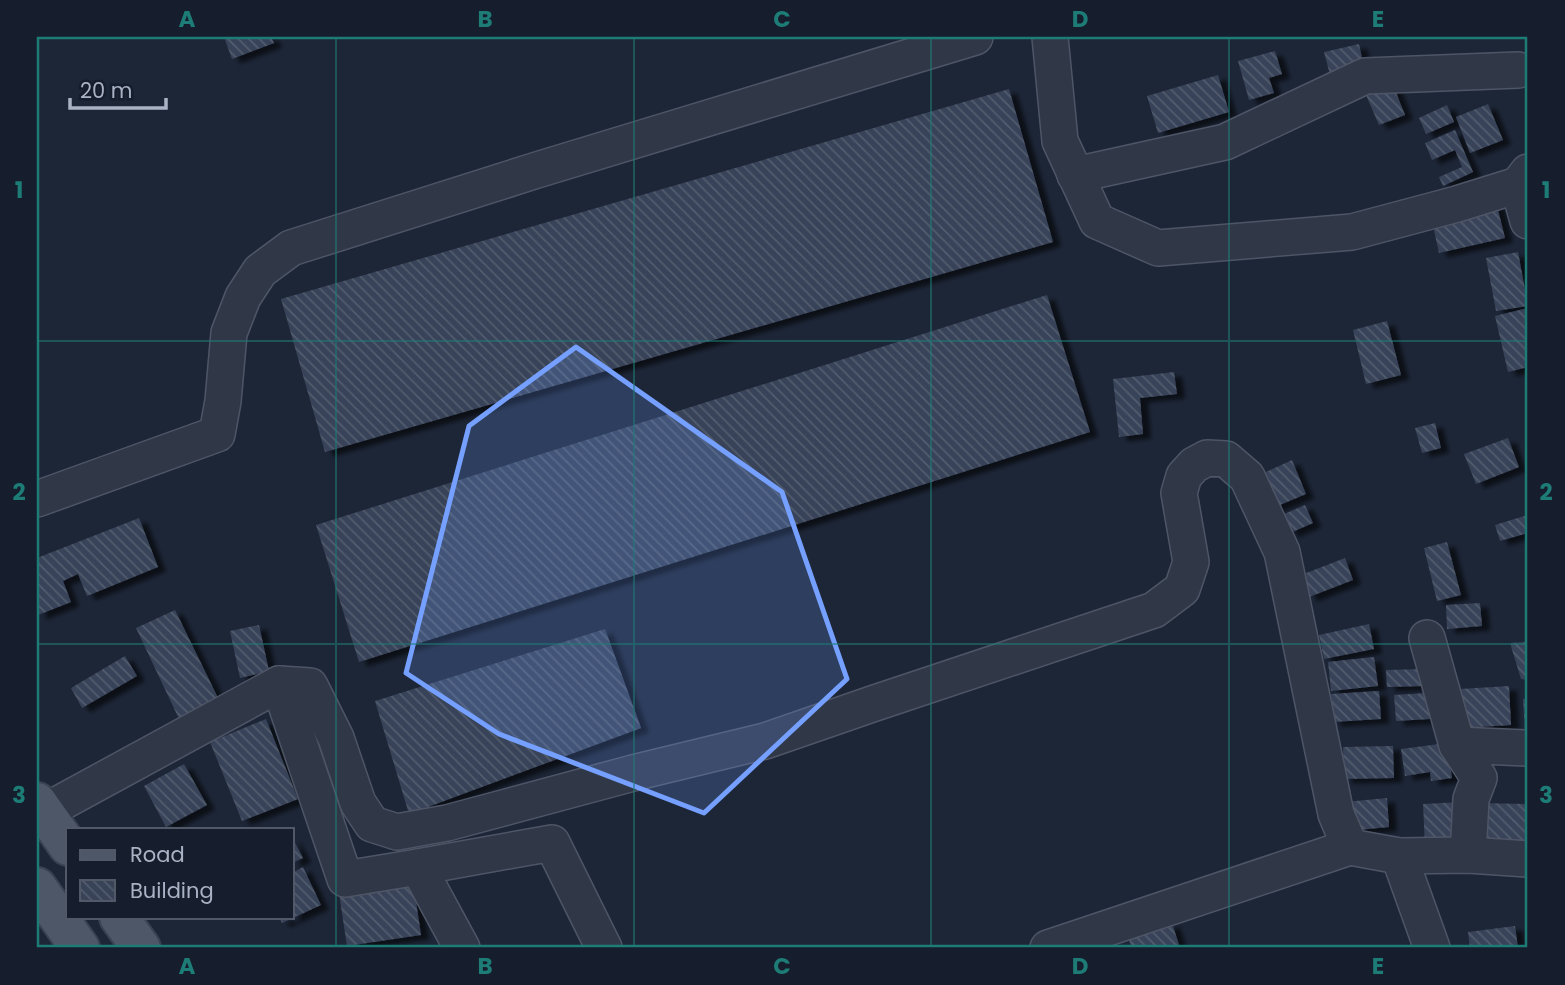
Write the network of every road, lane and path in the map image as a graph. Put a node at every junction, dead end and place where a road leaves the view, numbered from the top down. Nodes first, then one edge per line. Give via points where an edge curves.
1 (975, 37) edge
2 (1050, 37) edge
3 (1518, 70) dead end
4 (1075, 175) junction
5 (1523, 178) edge
6 (1528, 221) edge
7 (37, 499) edge
8 (1427, 638) dead end
9 (279, 684) junction
10 (1457, 745) junction
11 (1528, 748) edge
12 (40, 807) edge
13 (66, 843) edge
14 (1350, 847) junction
15 (1468, 855) junction
16 (1399, 856) junction
17 (1528, 859) edge
18 (418, 867) junction
19 (37, 887) edge
20 (120, 918) edge
21 (80, 948) edge
22 (141, 948) edge
23 (462, 948) edge
24 (604, 948) edge
25 (1048, 948) edge
26 (1432, 948) edge

1 - 7 street via 291,248 260,271 243,297 229,333 216,434
2 - 4 street via 1060,141
3 - 4 street via 1366,76 1225,142
4 - 5 street via 1097,221 1158,248 1352,233 1457,204
5 - 6 street
8 - 10 street
9 - 12 street
9 - 14 street via 310,686 336,738 358,803 372,824 397,832 447,823 765,741 1154,610 1182,589 1191,562 1179,493 1184,476 1208,458 1226,459 1247,477 1282,552 1336,814
9 - 18 street via 345,879
10 - 11 street
10 - 15 street via 1479,778 1471,799
12 - 13 main road
14 - 16 street
14 - 25 street
15 - 16 street
15 - 17 street
16 - 26 street
18 - 23 street
18 - 24 street via 552,843
19 - 21 main road
20 - 22 main road

